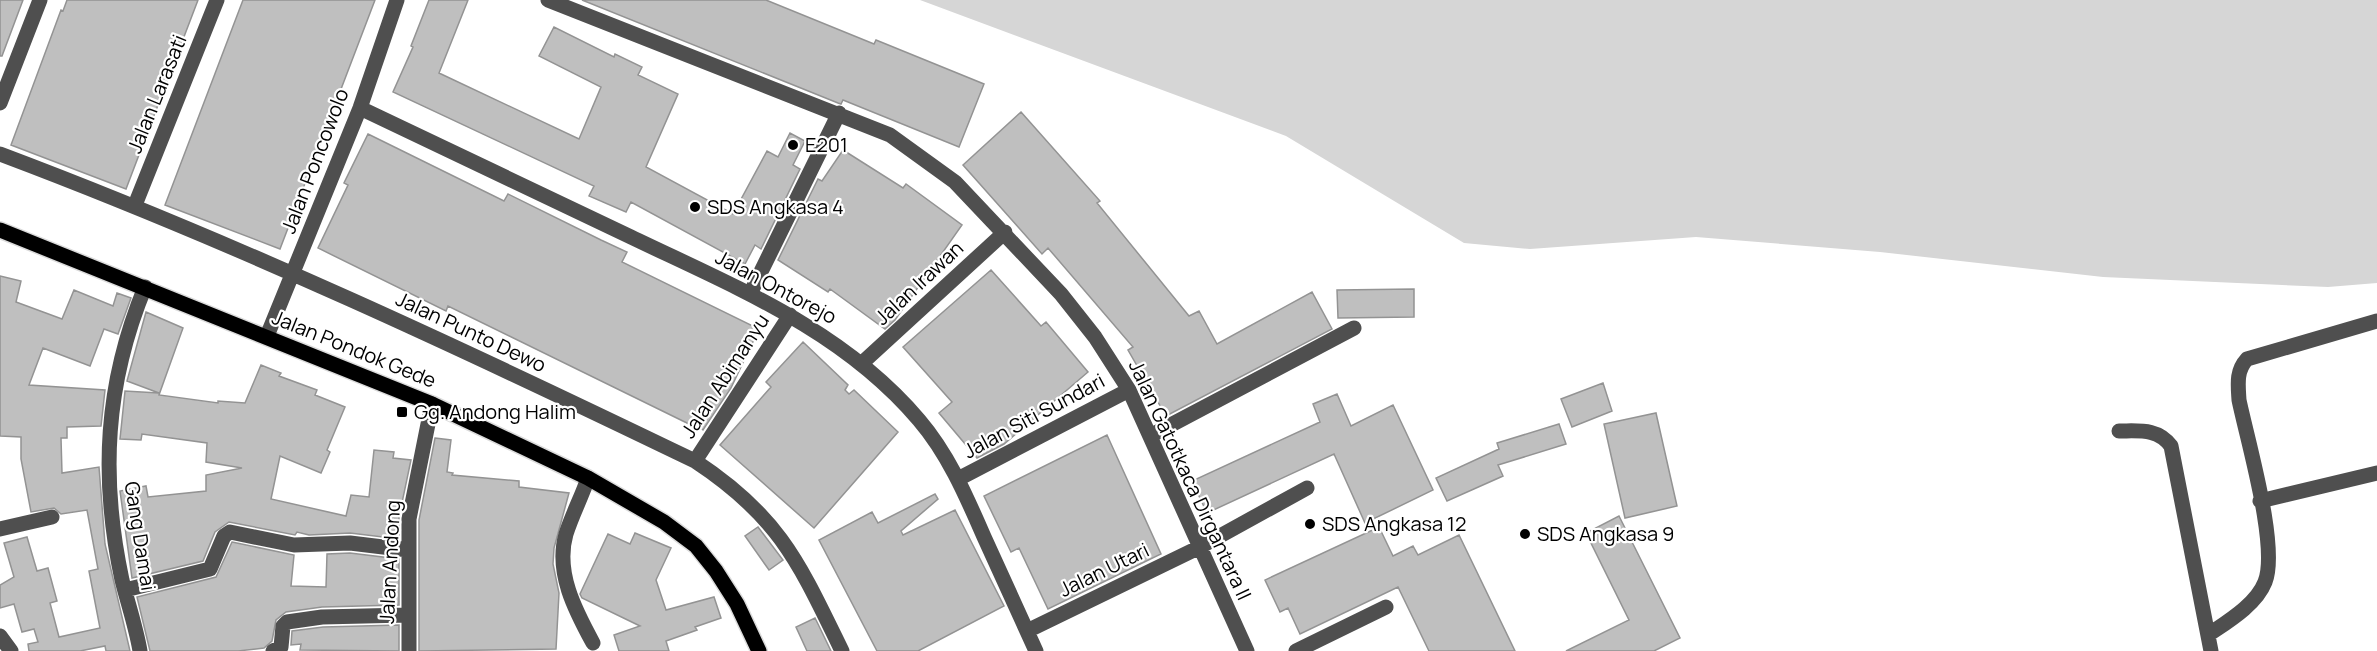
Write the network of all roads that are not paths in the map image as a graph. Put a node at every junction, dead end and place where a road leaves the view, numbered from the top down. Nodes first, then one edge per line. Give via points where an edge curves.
1 (40, 0) edge
2 (218, 0) edge
3 (397, 0) edge
4 (548, 0) edge
5 (0, 103) edge
6 (360, 108) junction
7 (839, 113) junction
8 (0, 154) edge
9 (135, 205) junction
10 (0, 230) edge
11 (1005, 232) junction
12 (294, 273) junction
13 (145, 286) junction
14 (750, 294) junction
15 (790, 315) junction
16 (2377, 321) edge
17 (1354, 328) dead end
18 (267, 336) junction
19 (861, 364) junction
20 (1129, 390) junction
21 (432, 404) junction
22 (2119, 431) dead end
23 (1150, 436) junction
24 (694, 461) junction
25 (2377, 473) edge
26 (588, 478) junction
27 (958, 479) junction
28 (1307, 488) dead end
29 (2260, 501) junction
30 (52, 517) dead end
31 (0, 529) edge
32 (1200, 547) junction
33 (408, 550) junction
34 (125, 590) junction
35 (1386, 607) dead end
36 (407, 615) junction
37 (1027, 631) junction
38 (2208, 635) junction
39 (0, 636) edge
40 (592, 643) dead end
41 (11, 651) edge
42 (140, 651) edge
43 (273, 651) edge
44 (409, 651) edge
45 (759, 651) edge
46 (842, 651) edge
47 (1036, 651) edge
48 (1247, 651) edge
49 (1296, 651) edge
50 (2211, 651) edge

1 - 5 street
2 - 9 street, Jalan Larasati
3 - 6 street, Jalan Poncowolo
4 - 7 street, Jalan Gatotkaca Dirgantara II
6 - 12 street, Jalan Poncowolo
6 - 14 street, Jalan Ontorejo
7 - 11 street, Jalan Gatotkaca Dirgantara II via 890,135 923,157 956,182
7 - 14 street, Jalan Abimanyu
8 - 9 street, Jalan Punto Dewo
9 - 12 street, Jalan Punto Dewo
10 - 13 main road, Jalan Pondok Gede
11 - 19 street, Jalan Irawan
11 - 20 street, Jalan Gatotkaca Dirgantara II via 1095,337
12 - 18 street, Jalan Poncowolo
12 - 24 street, Jalan Punto Dewo
13 - 18 main road, Jalan Pondok Gede
13 - 34 street, Gang Damai via 125,342 110,414 110,504
14 - 15 street, Jalan Ontorejo
15 - 19 street, Jalan Ontorejo via 828,337
15 - 24 street, Jalan Abimanyu
16 - 29 street via 2247,359 2240,366 2239,400
17 - 23 street
18 - 21 main road, Jalan Pondok Gede
19 - 27 street, Jalan Ontorejo via 920,421
20 - 23 street, Jalan Gatotkaca Dirgantara II
20 - 27 street, Jalan Siti Sundari
21 - 26 main road, Jalan Pondok Gede
21 - 33 street, Jalan Andong via 409,519
22 - 38 street via 2155,432 2171,446
23 - 32 street, Jalan Gatotkaca Dirgantara II
24 - 46 street, Jalan Punto Dewo via 725,481 773,526 804,574
25 - 29 street
26 - 40 street via 566,533 564,570 571,602
26 - 45 main road, Jalan Pondok Gede via 664,522 696,546 736,604
27 - 37 street, Jalan Ontorejo
28 - 32 street, Jalan Utari
29 - 38 street via 2267,539 2265,582 2253,599
30 - 31 street
32 - 37 street, Jalan Utari
32 - 48 street, Jalan Gatotkaca Dirgantara II
33 - 34 street via 350,543 294,545 230,532 224,536 210,569
33 - 36 street, Jalan Andong
34 - 42 street, Gang Damai
35 - 49 street
36 - 43 street via 287,622 281,647
36 - 44 street, Jalan Andong
37 - 47 street, Jalan Ontorejo
38 - 50 street
39 - 41 street

